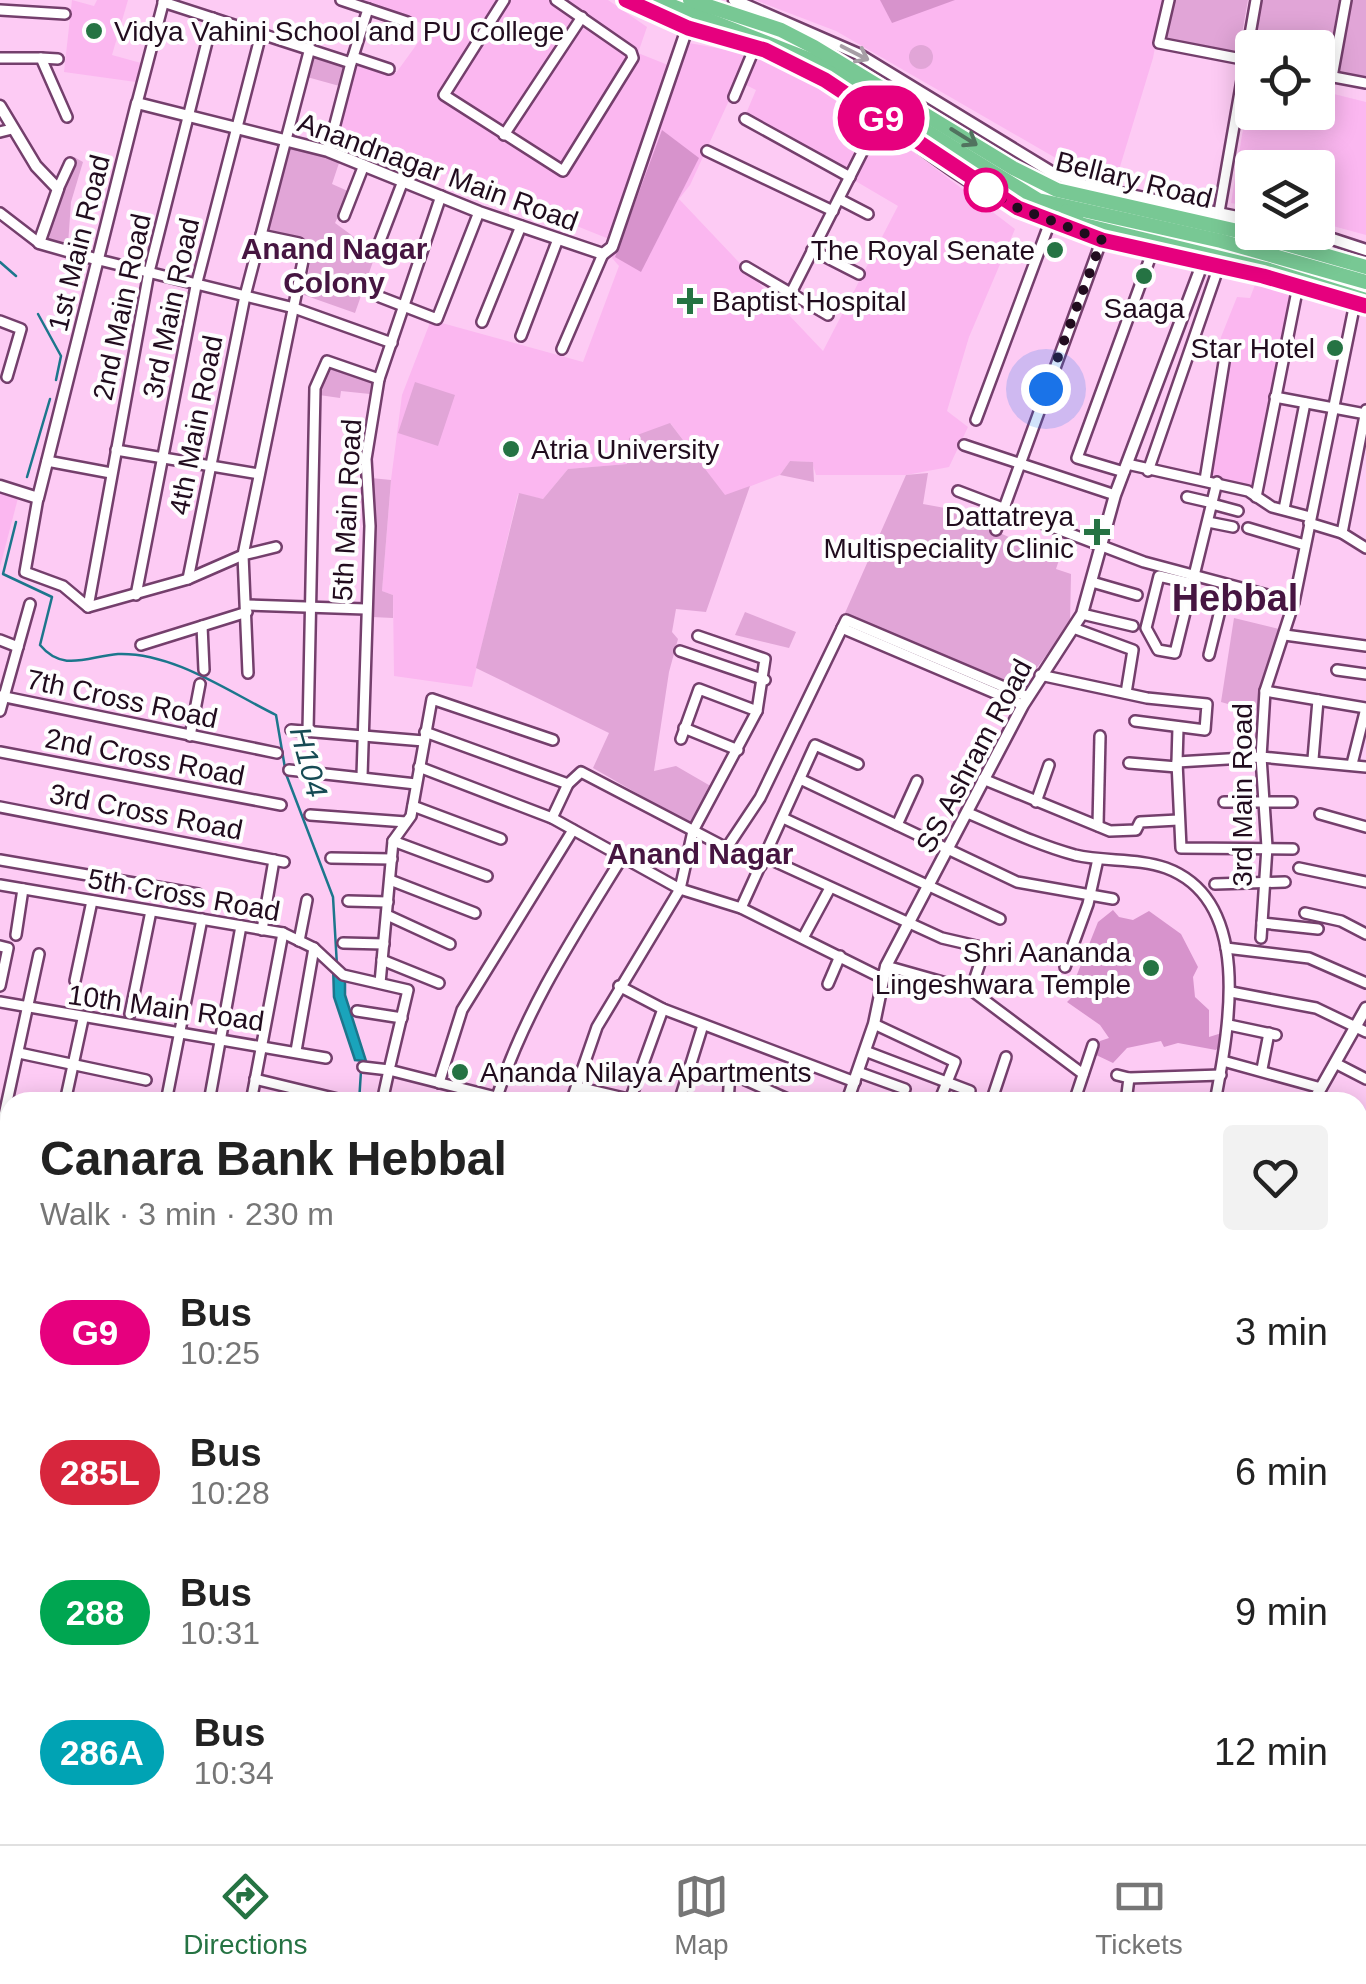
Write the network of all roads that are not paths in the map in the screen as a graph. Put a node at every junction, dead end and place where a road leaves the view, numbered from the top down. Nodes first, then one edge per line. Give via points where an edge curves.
1 (341, 0) edge
2 (504, 0) edge
3 (556, 0) edge
4 (626, 0) edge
5 (657, 0) edge
6 (690, 0) edge
7 (734, 0) edge
8 (1169, 0) edge
9 (1256, 0) edge
10 (1346, 0) edge
11 (164, 1) edge
12 (0, 10) edge
13 (368, 10) junction
14 (65, 14) dead end
15 (582, 17) junction
16 (213, 18) junction
17 (408, 22) dead end
18 (690, 22) junction
19 (1253, 30) edge
20 (262, 34) junction
21 (310, 48) junction
22 (756, 48) junction
23 (0, 58) edge
24 (41, 58) junction
25 (1235, 58) edge
26 (58, 60) dead end
27 (352, 60) junction
28 (1335, 60) edge
29 (389, 69) dead end
30 (1335, 78) edge
31 (1366, 83) edge
32 (734, 97) dead end
33 (138, 103) junction
34 (0, 106) edge
35 (189, 116) junction
36 (67, 117) dead end
37 (880, 117) junction
38 (746, 119) dead end
39 (237, 128) junction
40 (6, 130) edge
41 (1236, 130) edge
42 (504, 135) junction
43 (285, 140) junction
44 (328, 151) junction
45 (707, 151) dead end
46 (70, 163) dead end
47 (364, 165) junction
48 (850, 177) junction
49 (404, 181) junction
50 (58, 189) junction
51 (441, 196) junction
52 (839, 199) junction
53 (1066, 210) junction
54 (833, 211) junction
55 (479, 212) junction
56 (1220, 212) junction
57 (0, 213) edge
58 (868, 214) dead end
59 (344, 216) dead end
60 (1235, 216) edge
61 (1050, 222) junction
62 (521, 226) junction
63 (260, 236) junction
64 (558, 239) junction
65 (1102, 240) junction
66 (1335, 240) edge
67 (39, 243) junction
68 (378, 246) dead end
69 (812, 250) junction
70 (1153, 250) junction
71 (1366, 250) edge
72 (603, 254) junction
73 (98, 260) junction
74 (1204, 262) junction
75 (1220, 266) junction
76 (746, 267) dead end
77 (1366, 267) edge
78 (149, 272) junction
79 (859, 274) dead end
80 (1366, 282) edge
81 (196, 286) junction
82 (1298, 286) junction
83 (792, 291) junction
84 (245, 296) junction
85 (380, 297) dead end
86 (1362, 303) edge
87 (405, 306) junction
88 (294, 308) junction
89 (828, 315) dead end
90 (0, 322) edge
91 (482, 322) dead end
92 (521, 336) dead end
93 (392, 343) junction
94 (562, 349) dead end
95 (1225, 356) dead end
96 (7, 377) dead end
97 (379, 378) junction
98 (1276, 397) junction
99 (1305, 404) junction
100 (1334, 410) junction
101 (1366, 412) edge
102 (976, 420) dead end
103 (964, 445) dead end
104 (116, 450) junction
105 (162, 457) junction
106 (47, 461) junction
107 (1019, 464) junction
108 (209, 466) junction
109 (1125, 468) junction
110 (1148, 471) junction
111 (111, 473) junction
112 (259, 474) junction
113 (1205, 480) junction
114 (1217, 482) junction
115 (0, 486) edge
116 (958, 491) dead end
117 (1115, 495) junction
118 (1256, 497) junction
119 (38, 498) junction
120 (1187, 498) dead end
121 (1212, 503) junction
122 (1005, 507) junction
123 (1238, 510) dead end
124 (1284, 510) junction
125 (1310, 520) junction
126 (1208, 522) junction
127 (1233, 527) dead end
128 (1248, 528) dead end
129 (996, 530) dead end
130 (1342, 532) junction
131 (1305, 544) junction
132 (276, 548) dead end
133 (1102, 548) junction
134 (1366, 548) edge
135 (243, 555) junction
136 (188, 579) junction
137 (1194, 580) junction
138 (1092, 582) junction
139 (1226, 586) junction
140 (1137, 594) dead end
141 (136, 595) junction
142 (1294, 602) junction
143 (30, 604) dead end
144 (88, 607) junction
145 (308, 607) junction
146 (246, 609) junction
147 (365, 609) junction
148 (1082, 614) junction
149 (202, 626) junction
150 (1133, 626) dead end
151 (1076, 630) junction
152 (1286, 635) junction
153 (698, 636) dead end
154 (0, 640) edge
155 (140, 646) dead end
156 (1366, 646) edge
157 (18, 647) junction
158 (680, 651) dead end
159 (1209, 654) dead end
160 (204, 670) dead end
161 (1337, 670) dead end
162 (248, 673) dead end
163 (1366, 674) edge
164 (1040, 675) junction
165 (765, 680) junction
166 (200, 684) dead end
167 (1264, 690) junction
168 (1126, 693) junction
169 (2, 697) edge
170 (1318, 700) junction
171 (1025, 701) junction
172 (757, 711) junction
173 (0, 712) edge
174 (1135, 721) dead end
175 (1178, 728) junction
176 (291, 730) dead end
177 (308, 732) junction
178 (363, 734) junction
179 (190, 736) junction
180 (424, 736) junction
181 (1100, 736) dead end
182 (553, 740) dead end
183 (738, 750) junction
184 (0, 752) edge
185 (278, 753) dead end
186 (1262, 758) junction
187 (1313, 760) junction
188 (1129, 763) dead end
189 (858, 764) dead end
190 (1049, 764) dead end
191 (1177, 764) junction
192 (1352, 764) junction
193 (419, 768) junction
194 (1366, 768) edge
195 (289, 770) dead end
196 (362, 776) junction
197 (800, 778) junction
198 (983, 779) junction
199 (917, 781) dead end
200 (416, 784) junction
201 (568, 784) junction
202 (1263, 801) junction
203 (1036, 802) junction
204 (1224, 802) dead end
205 (1292, 802) dead end
206 (281, 805) dead end
207 (413, 806) junction
208 (0, 807) edge
209 (968, 813) junction
210 (310, 814) dead end
211 (1320, 814) dead end
212 (552, 818) junction
213 (782, 818) junction
214 (1178, 820) junction
215 (406, 822) junction
216 (897, 825) junction
217 (1098, 826) junction
218 (1366, 827) edge
219 (573, 830) junction
220 (694, 831) junction
221 (501, 839) dead end
222 (393, 841) junction
223 (1266, 847) junction
224 (726, 849) junction
225 (1292, 849) dead end
226 (949, 851) junction
227 (623, 856) junction
228 (331, 858) dead end
229 (392, 859) junction
230 (1098, 859) junction
231 (0, 860) edge
232 (763, 862) junction
233 (1299, 868) dead end
234 (487, 876) dead end
235 (390, 880) junction
236 (1265, 881) junction
237 (1285, 882) dead end
238 (1366, 882) edge
239 (1214, 884) dead end
240 (0, 885) edge
241 (930, 887) junction
242 (830, 888) junction
243 (24, 889) junction
244 (680, 889) junction
245 (198, 894) dead end
246 (1090, 894) junction
247 (1113, 899) dead end
248 (307, 900) dead end
249 (92, 901) junction
250 (348, 901) dead end
251 (388, 902) junction
252 (741, 908) junction
253 (151, 911) junction
254 (476, 912) dead end
255 (1305, 912) dead end
256 (387, 916) junction
257 (202, 919) junction
258 (1000, 919) dead end
259 (910, 924) junction
260 (1262, 924) junction
261 (240, 926) junction
262 (262, 930) junction
263 (1318, 930) dead end
264 (283, 933) junction
265 (1366, 934) edge
266 (16, 936) dead end
267 (803, 938) junction
268 (1260, 938) dead end
269 (299, 941) junction
270 (342, 943) dead end
271 (384, 944) junction
272 (450, 944) dead end
273 (4, 947) edge
274 (314, 948) junction
275 (1226, 948) junction
276 (39, 954) dead end
277 (840, 956) junction
278 (382, 960) junction
279 (1064, 966) dead end
280 (884, 972) junction
281 (75, 981) dead end
282 (380, 983) junction
283 (440, 983) dead end
284 (1366, 983) edge
285 (828, 984) dead end
286 (0, 986) edge
287 (618, 986) junction
288 (972, 990) junction
289 (1231, 992) junction
290 (0, 1002) edge
291 (1366, 1008) edge
292 (663, 1009) junction
293 (29, 1010) junction
294 (357, 1011) dead end
295 (130, 1014) dead end
296 (402, 1018) junction
297 (83, 1019) junction
298 (874, 1024) junction
299 (703, 1025) junction
300 (1229, 1025) junction
301 (1361, 1029) edge
302 (178, 1034) junction
303 (219, 1038) junction
304 (262, 1045) junction
305 (1094, 1046) dead end
306 (296, 1051) junction
307 (865, 1051) junction
308 (19, 1054) junction
309 (1006, 1057) dead end
310 (326, 1058) dead end
311 (1223, 1061) junction
312 (1335, 1064) junction
313 (74, 1065) junction
314 (363, 1067) dead end
315 (1262, 1068) junction
316 (389, 1070) junction
317 (1082, 1074) junction
318 (1220, 1074) junction
319 (1116, 1075) dead end
320 (856, 1077) junction
321 (1130, 1078) junction
322 (255, 1079) junction
323 (1366, 1079) edge
324 (146, 1080) dead end
325 (439, 1083) junction
326 (945, 1086) junction
327 (577, 1087) junction
328 (1321, 1088) junction
329 (904, 1089) dead end
330 (10, 1092) edge
331 (67, 1092) edge
332 (168, 1092) edge
333 (211, 1092) edge
334 (253, 1092) edge
335 (306, 1092) edge
336 (384, 1092) edge
337 (474, 1092) edge
338 (499, 1092) edge
339 (575, 1092) edge
340 (596, 1092) edge
341 (632, 1092) edge
342 (681, 1092) edge
343 (729, 1092) edge
344 (772, 1092) edge
345 (851, 1092) edge
346 (943, 1092) edge
347 (970, 1092) edge
348 (994, 1092) edge
349 (1077, 1092) edge
350 (1128, 1092) edge
351 (1217, 1092) edge
352 (1319, 1092) edge

1 - 13 street
2 - 42 street via 444,95
3 - 15 street
4 - 18 street
5 - 18 highway, Bellary Road
6 -> 77 highway, Bellary Road via 814,47 1057,190
7 -> 56 street via 858,54 1053,173 1086,186
8 - 25 street via 1159,43
9 - 19 street
10 - 28 street
11 - 16 street
11 - 33 street, 1st Main Road
12 - 14 street
13 - 17 street
13 - 27 street
15 - 42 street
15 - 42 street via 633,58 567,168 557,171
16 - 20 street
16 - 35 street, 2nd Main Road
18 - 22 street
18 - 53 highway, Bellary Road via 754,36 812,61 1006,182
18 - 72 street, Anandnagar Main Road via 612,247
20 - 21 street
20 - 39 street, 3rd Main Road
21 - 27 street
21 - 43 street, 4th Main Road
22 - 32 street
22 - 37 street via 825,80
23 - 24 street
24 - 26 street
24 - 36 street
27 - 29 street
27 - 44 street
30 - 31 street
33 - 35 street, Anandnagar Main Road
33 - 73 street, 1st Main Road
34 - 40 street
35 - 39 street, Anandnagar Main Road
35 - 78 street, 2nd Main Road
37 - 48 street
37 - 61 street via 996,197
38 - 48 street
39 - 43 street, Anandnagar Main Road
39 - 81 street, 3rd Main Road
40 - 50 street
41 - 56 street
43 - 44 street, Anandnagar Main Road
43 - 63 street, 4th Main Road
44 - 47 street, Anandnagar Main Road
45 - 54 street
46 - 50 street
47 - 49 street, Anandnagar Main Road
47 - 59 street
48 - 52 street
49 - 51 street, Anandnagar Main Road
49 - 68 street
50 - 67 street
51 - 55 street, Anandnagar Main Road
51 - 87 street, 5th Main Road
52 - 54 street
52 - 58 street
53 - 80 highway, Bellary Road via 1221,241
53 - 86 highway via 1080,224
54 - 69 street
55 - 62 street, Anandnagar Main Road
55 - 87 street via 437,318
56 - 60 street
57 - 67 street
61 - 65 street
61 - 102 street
62 - 64 street, Anandnagar Main Road
62 - 91 street
63 - 84 street, 4th Main Road
63 - 88 street via 304,246
64 - 72 street, Anandnagar Main Road
64 - 92 street
65 - 70 street
65 - 107 street
66 - 71 street
67 - 73 street
69 - 79 street
69 - 83 street
70 - 74 street
70 - 109 street via 1077,458
72 - 94 street
73 - 78 street
73 - 106 street, 1st Main Road
74 - 75 street
74 - 109 street, SS Ashram Road
75 - 82 street
75 - 110 street
76 - 83 street
78 - 81 street
78 - 104 street, 2nd Main Road
81 - 84 street
81 - 105 street, 3rd Main Road
82 - 86 street
82 - 98 street
83 - 89 street
84 - 88 street
84 - 108 street, 4th Main Road
85 - 87 street
86 - 100 street, 3rd Main Road
87 - 93 street, 5th Main Road
88 - 93 street
88 - 112 street
90 - 96 street via 21,329
93 - 97 street, 5th Main Road
95 - 113 street
97 - 145 street via 327,361 315,388
97 - 147 street, 5th Main Road via 366,459
98 - 99 street
98 - 118 street
99 - 100 street
99 - 124 street
100 - 101 street
100 - 125 street, 3rd Main Road
101 - 130 street
103 - 107 street
104 - 105 street
104 - 111 street, 2nd Main Road
105 - 108 street
105 - 141 street, 3rd Main Road
106 - 111 street
106 - 119 street, 1st Main Road
107 - 117 street
107 - 122 street
108 - 112 street
108 - 136 street, 4th Main Road
109 - 110 street
109 - 117 street, SS Ashram Road
110 - 113 street
111 - 144 street, 2nd Main Road
112 - 135 street
113 - 114 street
114 - 118 street
114 - 121 street
115 - 119 street
116 - 122 street
117 - 133 street, SS Ashram Road
118 - 124 street
119 - 144 street via 25,572 63,586
120 - 121 street
121 - 123 street
121 - 126 street
122 - 129 street
122 - 133 street
124 - 125 street
125 - 130 street
125 - 131 street, 3rd Main Road
126 - 127 street
126 - 137 street
128 - 131 street
130 - 134 street
131 - 142 street, 3rd Main Road
132 - 135 street
133 - 137 street
133 - 138 street, SS Ashram Road
135 - 136 street
135 - 146 street
136 - 141 street
137 - 137 street via 1158,576 1146,628 1158,650 1175,653
137 - 139 street
138 - 140 street
138 - 148 street, SS Ashram Road
139 - 142 street
139 - 159 street
141 - 144 street
142 - 152 street, 3rd Main Road
143 - 157 street
145 - 146 street
145 - 147 street
145 - 177 street
146 - 149 street
146 - 162 street
147 - 178 street, 5th Main Road
148 - 150 street
148 - 151 street, SS Ashram Road
149 - 155 street
149 - 160 street
151 - 164 street, SS Ashram Road
151 - 168 street via 1133,650
152 - 156 street
152 - 167 street, 3rd Main Road
153 - 165 street via 765,659
154 - 157 street
157 - 169 street
158 - 165 street
161 - 163 street
164 - 168 street
164 - 171 street, SS Ashram Road
165 - 172 street
166 - 179 street
167 - 170 street
167 - 186 street, 3rd Main Road
168 - 175 street via 1207,704 1205,730
169 - 173 street
169 - 179 street, 7th Cross Road
170 - 187 street
170 - 192 street via 1366,708
171 - 198 street, SS Ashram Road
171 - 224 street via 844,624 760,798
172 - 183 street
172 - 183 street via 699,689 683,733
174 - 175 street
175 - 191 street
176 - 177 street
177 - 178 street
178 - 180 street
178 - 196 street, 5th Main Road
179 - 185 street, 7th Cross Road
180 - 182 street via 436,698
180 - 193 street
180 - 201 street
181 - 217 street
183 - 220 street
184 - 206 street, 2nd Cross Road
186 - 187 street
186 - 191 street
186 - 202 street, 3rd Main Road
187 - 192 street
188 - 191 street
189 - 197 street via 815,745
190 - 203 street
191 - 214 street
192 - 194 street
193 - 200 street
193 - 212 street
195 - 196 street
196 - 200 street
197 - 213 street
197 - 216 street
198 - 203 street
198 - 209 street, SS Ashram Road
199 - 216 street
200 - 207 street
201 - 212 street
201 - 220 street via 588,774
202 - 204 street
202 - 205 street
202 - 223 street, 3rd Main Road
203 - 217 street
207 - 215 street
207 - 221 street
208 - 262 street, 3rd Cross Road via 279,861
209 - 226 street, SS Ashram Road
209 - 230 street
210 - 215 street
211 - 218 street
212 - 219 street
213 - 232 street
213 - 241 street
214 - 217 street via 1140,822 1136,830
214 - 223 street via 1183,849
215 - 222 street
216 - 226 street
219 - 227 street
219 - 325 street via 462,1010
220 - 224 street
220 - 244 street
222 - 229 street
222 - 234 street
223 - 225 street
223 - 236 street, 3rd Main Road
224 - 232 street
226 - 241 street, SS Ashram Road
226 - 246 street via 1017,882
227 - 244 street
227 - 338 street via 536,1003
228 - 229 street
229 - 235 street
230 - 246 street
230 - 275 street via 1167,869 1196,885
231 - 245 street
232 - 242 street
232 - 252 street
233 - 238 street
235 - 251 street
235 - 254 street
236 - 237 street
236 - 239 street
236 - 260 street, 3rd Main Road
240 - 243 street, 5th Cross Road
241 - 258 street
241 - 259 street, SS Ashram Road
242 - 259 street
242 - 267 street
243 - 249 street, 5th Cross Road
243 - 266 street
244 - 252 street
244 - 287 street
246 - 247 street
246 - 279 street
248 - 269 street
249 - 253 street, 5th Cross Road
249 - 281 street
250 - 251 street
251 - 256 street
252 - 267 street
253 - 257 street, 5th Cross Road
253 - 295 street
255 - 265 street
256 - 271 street
256 - 272 street
257 - 261 street, 5th Cross Road
257 - 302 street
259 - 280 street, SS Ashram Road
259 - 288 street via 985,948
260 - 263 street
260 - 268 street, 3rd Main Road
261 - 262 street, 5th Cross Road
261 - 303 street
262 - 264 street, 5th Cross Road
264 - 269 street, 5th Cross Road
264 - 304 street
267 - 277 street
269 - 274 street, 5th Cross Road
270 - 271 street
271 - 278 street
273 - 286 street
274 - 282 street, 5th Cross Road via 357,980
274 - 306 street
275 - 284 street via 1309,958
275 - 289 street
276 - 293 street
277 - 280 street
277 - 285 street
278 - 282 street
278 - 283 street
280 - 288 street
280 - 298 street, SS Ashram Road
282 - 296 street via 408,990
287 - 292 street
287 - 327 street
288 - 317 street
289 - 300 street
289 - 301 street via 1316,1008
290 - 293 street, 10th Main Road
291 - 301 street
292 - 299 street
292 - 341 street
293 - 297 street, 10th Main Road
293 - 308 street
294 - 296 street
296 - 316 street
297 - 302 street, 10th Main Road
297 - 313 street
298 - 307 street, SS Ashram Road
298 - 326 street via 955,1062
299 - 320 street
299 - 342 street
300 - 311 street
300 - 315 street via 1273,1034
301 - 312 street
302 - 303 street, 10th Main Road
302 - 332 street
303 - 304 street, 10th Main Road
303 - 333 street
304 - 306 street, 10th Main Road
304 - 322 street
305 - 317 street
306 - 310 street, 10th Main Road
307 - 320 street, SS Ashram Road
307 - 326 street
308 - 313 street
308 - 330 street
309 - 348 street
311 - 315 street
311 - 318 street
312 - 323 street
312 - 328 street
313 - 324 street
313 - 331 street
314 - 316 street
315 - 328 street
316 - 325 street
316 - 336 street
317 - 349 street
318 - 321 street
318 - 351 street
319 - 321 street
320 - 329 street
320 - 345 street, SS Ashram Road
321 - 350 street
322 - 334 street
322 - 335 street
325 - 337 street
326 - 346 street
326 - 347 street
327 - 339 street
327 - 340 street
328 - 352 street
343 - 344 street via 730,1073

